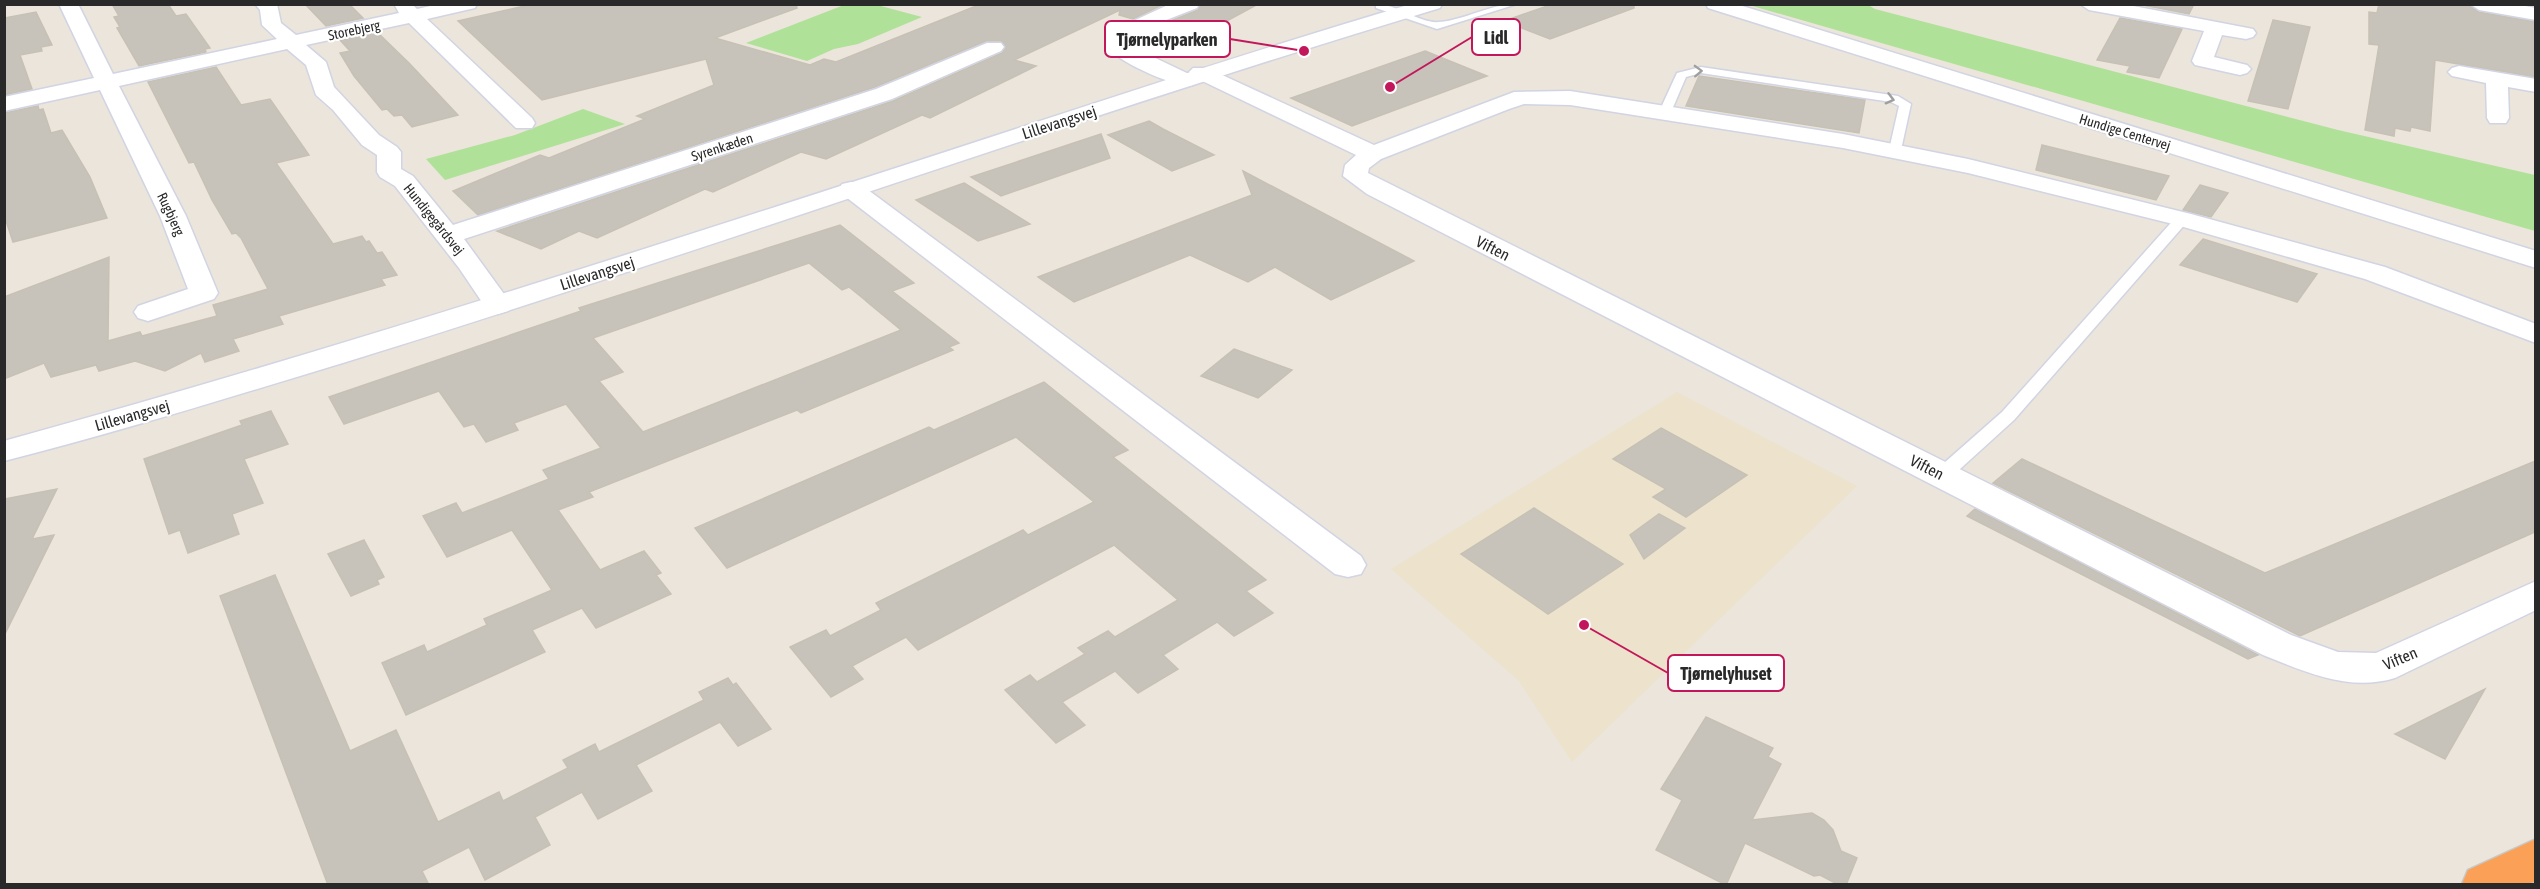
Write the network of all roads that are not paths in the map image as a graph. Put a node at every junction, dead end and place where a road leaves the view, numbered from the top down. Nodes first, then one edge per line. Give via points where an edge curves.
1 (68, 4) edge
2 (264, 4) edge
3 (468, 4) edge
4 (1190, 4) edge
5 (1433, 4) edge
6 (1512, 4) edge
7 (1715, 4) edge
8 (2089, 4) edge
9 (2491, 5) edge
10 (1388, 8) edge
11 (408, 11) edge
12 (2535, 14) edge
13 (2215, 27) junction
14 (2246, 33) dead end
15 (293, 43) junction
16 (994, 47) dead end
17 (2240, 69) dead end
18 (2459, 72) dead end
19 (501, 75) dead end
20 (1197, 75) junction
21 (2497, 79) junction
22 (480, 80) junction
23 (107, 83) junction
24 (2535, 86) edge
25 (4, 104) edge
26 (1665, 112) junction
27 (2498, 117) dead end
28 (524, 123) dead end
29 (1895, 150) junction
30 (1373, 154) junction
31 (851, 189) junction
32 (2182, 219) junction
33 (447, 237) junction
34 (2535, 260) edge
35 (498, 305) junction
36 (148, 312) dead end
37 (2535, 334) edge
38 (4, 451) edge
39 (1942, 475) junction
40 (1348, 565) dead end
41 (2535, 594) edge
42 (2535, 858) edge
43 (2485, 885) edge

1 - 23 street, Rugbjerg
2 - 15 street, Hundigegårdsvej via 269,7 272,25
3 - 11 street, Storebjerg
4 - 20 street via 1134,29 1119,39 1117,47 1130,56
5 - 10 street, Lillevangsvej
6 - 10 lane via 1437,26
7 - 34 street, Hundige Centervej
8 - 13 street
9 - 12 street
10 - 20 street, Lillevangsvej
11 - 15 street, Storebjerg
11 - 22 street
13 - 14 street
13 - 17 street via 2202,61
15 - 23 street
15 - 33 street, Hundigegårdsvej via 302,55 316,62 324,90 339,100 377,147 388,152 389,172 404,181
16 - 33 street, Syrenkæden via 884,94
18 - 21 street
19 - 22 street
20 - 30 street
20 - 31 street, Lillevangsvej
21 - 24 street
21 - 27 street
22 - 28 street
23 - 25 street
23 - 36 street, Rugbjerg via 173,216 204,293
26 - 29 street, Viften
26 -> 29 lane via 1681,75 1701,70 1894,99 1905,104
26 - 30 street, Viften via 1570,98 1522,98
29 - 32 street, Viften
30 - 39 street, Viften via 1357,165 1355,176 1376,189
31 - 35 street, Lillevangsvej
31 - 40 street
32 - 37 street, Viften via 2375,273
32 - 39 lane via 2008,416
33 - 35 street, Hundigegårdsvej
35 - 38 street, Lillevangsvej
39 - 41 street, Viften via 2277,645 2335,667 2381,668
42 - 43 highway

